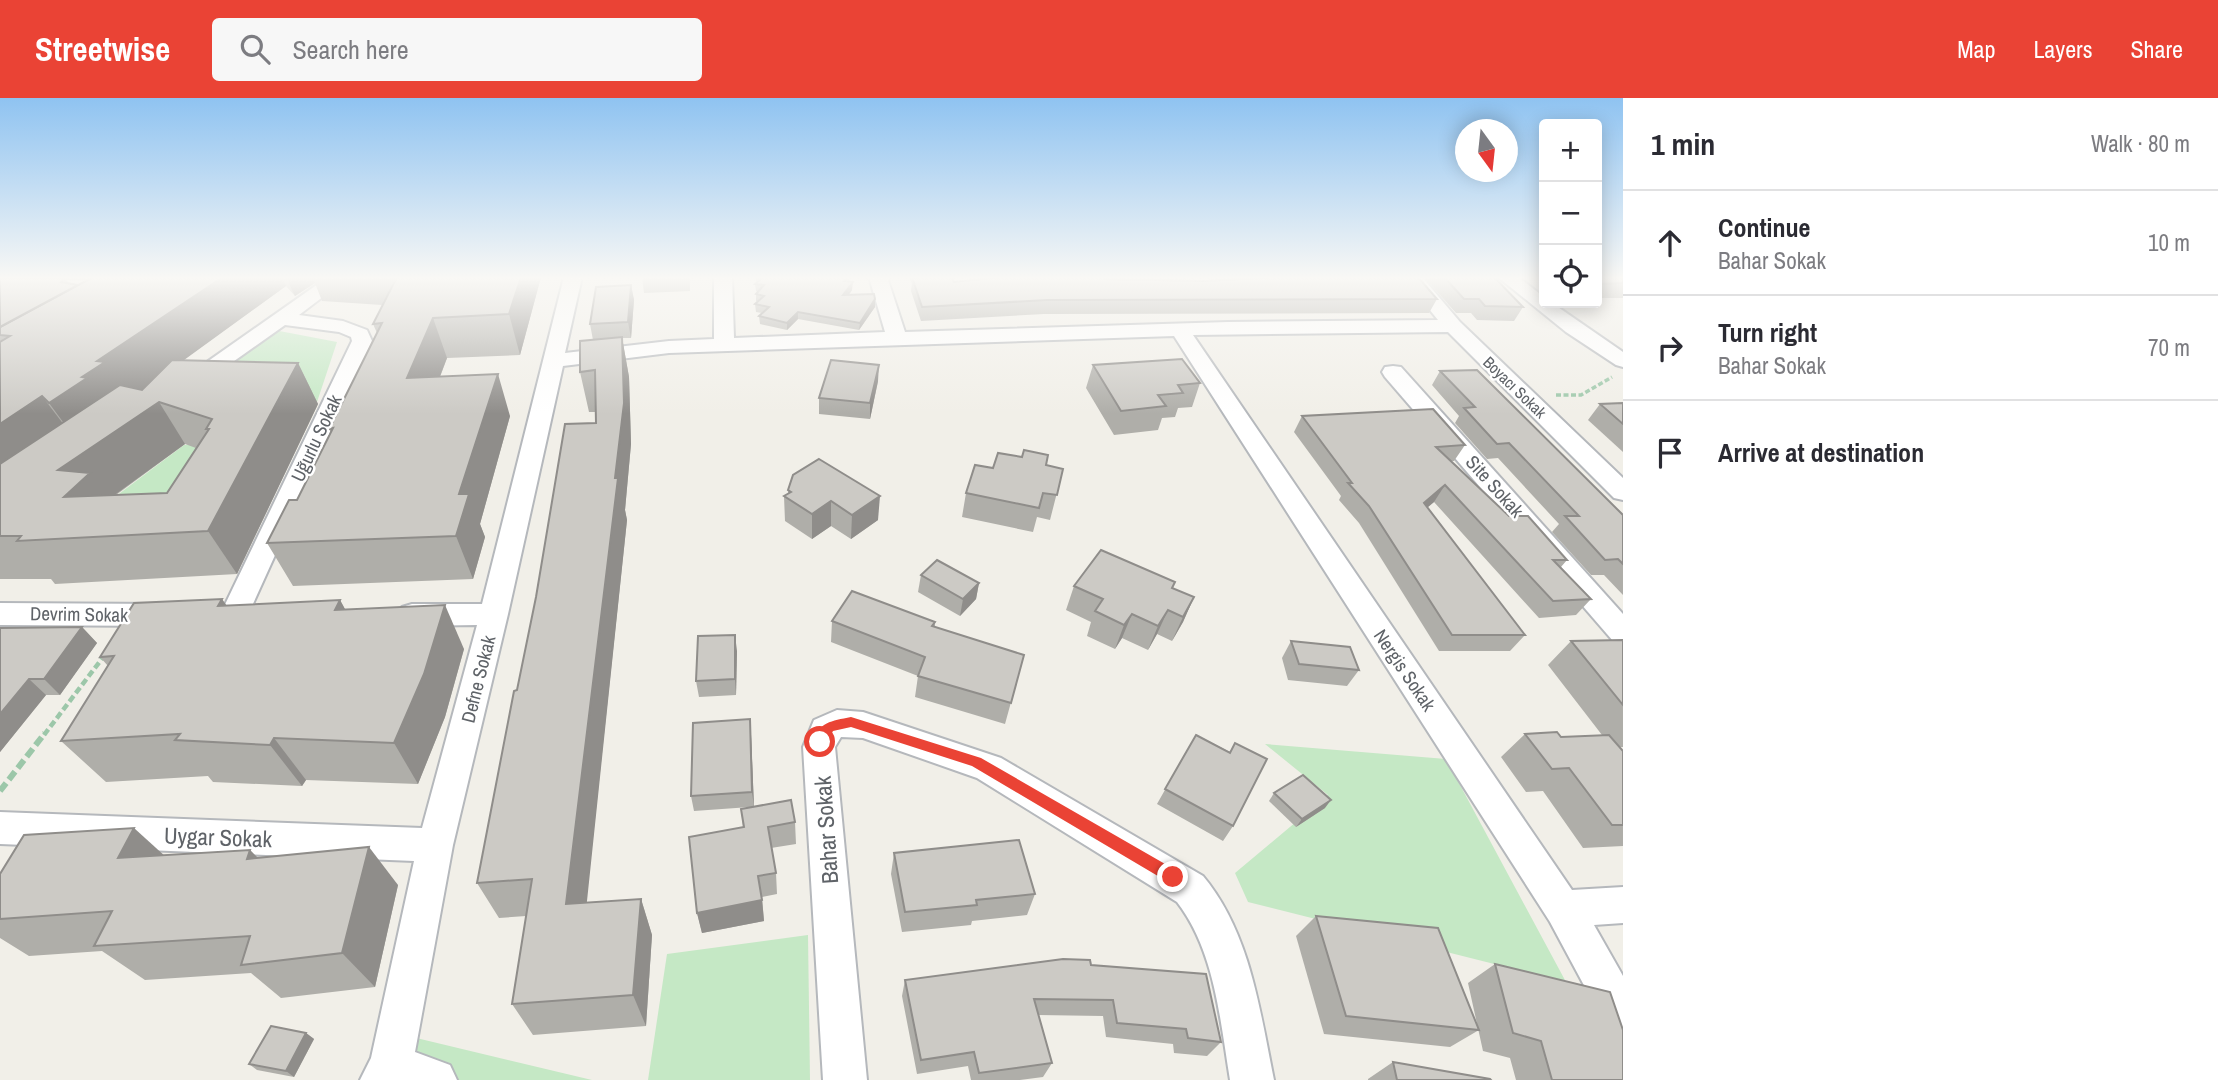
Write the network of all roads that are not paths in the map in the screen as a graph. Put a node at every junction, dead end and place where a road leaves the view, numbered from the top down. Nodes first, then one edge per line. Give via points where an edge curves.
1 (273, 323) edge
2 (313, 323) edge
3 (563, 323) edge
4 (724, 323) edge
5 (892, 323) edge
6 (1450, 323) edge
7 (1564, 323) edge
8 (1453, 326) junction
9 (1180, 330) junction
10 (897, 338) junction
11 (724, 345) junction
12 (554, 361) junction
13 (1619, 369) edge
14 (1394, 372) dead end
15 (168, 397) edge
16 (1623, 492) edge
17 (0, 614) edge
18 (494, 614) junction
19 (384, 615) edge
20 (222, 616) joint
21 (1623, 633) edge
22 (0, 828) edge
23 (435, 845) junction
24 (1623, 905) edge
25 (1563, 909) junction
26 (1623, 1015) edge
27 (387, 1073) edge
28 (435, 1080) edge
29 (845, 1080) edge
30 (1252, 1080) edge

1 - 15 street
2 - 20 street, Uğurlu Sokak via 348,328 360,334 362,341
3 - 12 street, Defne Sokak
4 - 11 street
5 - 10 street
6 - 8 street, Boyacı Sokak
7 - 13 street
8 - 9 street
8 - 16 street, Boyacı Sokak
9 - 10 street
9 - 25 street, Nergis Sokak
10 - 11 street
11 - 12 street
12 - 18 street, Defne Sokak
14 - 21 street, Site Sokak
17 - 20 street, Devrim Sokak
18 - 19 street
18 - 23 street, Defne Sokak
22 - 23 street, Uygar Sokak
23 - 27 street, Defne Sokak
24 - 25 street
25 - 26 street, Nergis Sokak
27 - 28 street
29 - 30 street, Bahar Sokak via 819,747 822,733 829,727 851,722 989,768 1190,889 1213,922

